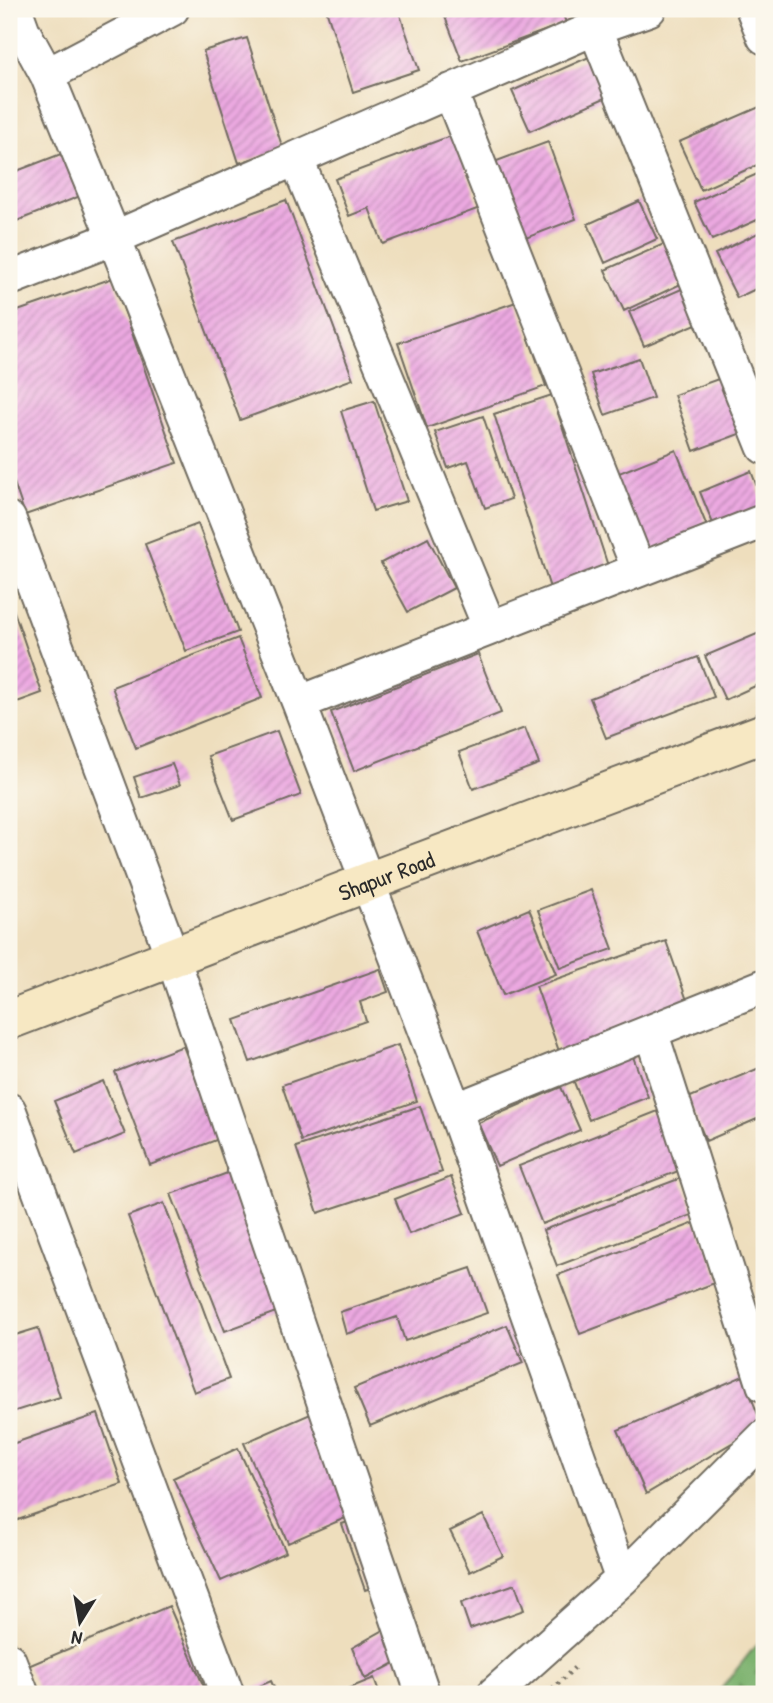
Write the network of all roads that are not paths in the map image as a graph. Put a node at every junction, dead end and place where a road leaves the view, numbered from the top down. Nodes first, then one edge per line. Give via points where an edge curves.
1 (15, 9) edge
2 (172, 9) edge
3 (649, 9) edge
4 (753, 9) edge
5 (595, 28) junction
6 (764, 37) edge
7 (47, 75) junction
8 (450, 92) junction
9 (296, 158) junction
10 (114, 237) junction
11 (9, 279) edge
12 (764, 447) edge
13 (9, 519) edge
14 (764, 521) edge
15 (639, 570) junction
16 (490, 628) junction
17 (299, 703) junction
18 (764, 733) edge
19 (368, 882) junction
20 (173, 958) junction
21 (764, 986) edge
22 (9, 1020) edge
23 (651, 1032) junction
24 (9, 1110) edge
25 (455, 1110) junction
26 (764, 1385) edge
27 (764, 1437) edge
28 (622, 1579) junction
29 (9, 1660) edge
30 (22, 1694) edge
31 (227, 1694) edge
32 (423, 1694) edge
33 (494, 1694) edge

1 - 7 street
2 - 7 street
3 - 5 street
4 - 6 street
5 - 8 street
5 - 12 street
7 - 10 street
8 - 9 street
8 - 15 street
9 - 10 street
9 - 16 street
10 - 11 street
10 - 17 street
13 - 20 street
14 - 15 street
15 - 16 street
16 - 17 street
17 - 19 street
18 - 19 street, Shapur Road
19 - 20 street, Shapur Road
19 - 25 street
20 - 22 street, Shapur Road
20 - 32 street
21 - 23 street
23 - 25 street
23 - 26 street
24 - 31 street
25 - 28 street
27 - 28 street
28 - 33 street
29 - 30 street

